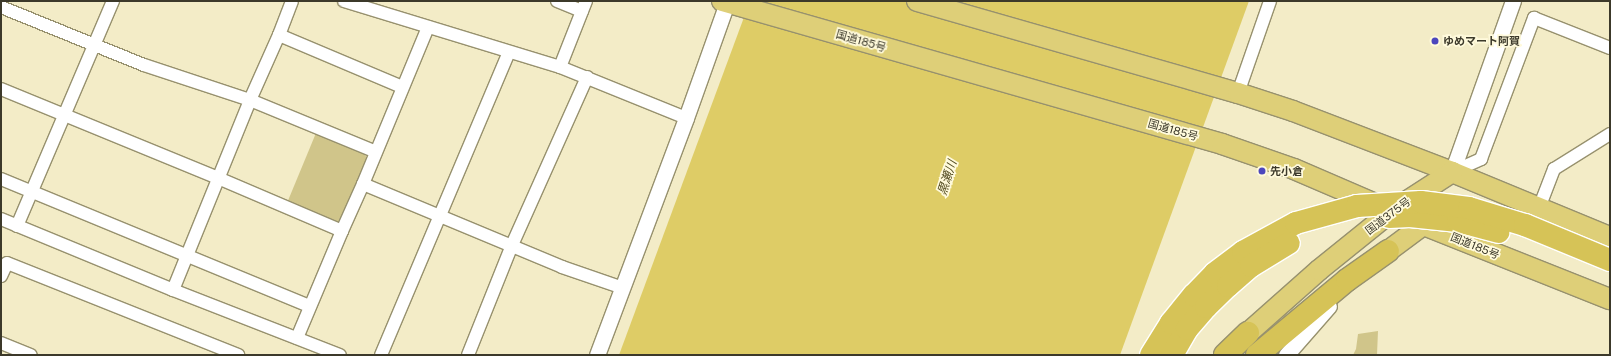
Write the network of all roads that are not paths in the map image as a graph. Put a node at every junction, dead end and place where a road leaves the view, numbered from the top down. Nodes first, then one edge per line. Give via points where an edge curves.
1 (113, 1) edge
2 (292, 1) edge
3 (344, 1) edge
4 (557, 1) edge
5 (917, 1) edge
6 (1270, 1) edge
7 (1513, 1) edge
8 (728, 3) edge
9 (584, 6) edge
10 (1, 7) edge
11 (428, 27) junction
12 (279, 35) junction
13 (94, 44) junction
14 (1610, 48) edge
15 (509, 52) junction
16 (560, 67) junction
17 (587, 77) junction
18 (402, 87) junction
19 (1, 89) edge
20 (1230, 91) junction
21 (250, 100) junction
22 (64, 115) junction
23 (686, 118) junction
24 (1610, 134) edge
25 (376, 152) junction
26 (1452, 172) junction
27 (218, 178) junction
28 (1, 179) edge
29 (364, 184) junction
30 (31, 191) junction
31 (1539, 208) junction
32 (1392, 211) junction
33 (439, 215) junction
34 (1, 219) edge
35 (1423, 225) junction
36 (17, 226) junction
37 (342, 231) junction
38 (1610, 237) edge
39 (512, 245) junction
40 (1388, 251) junction
41 (186, 256) junction
42 (1610, 260) edge
43 (1, 276) edge
44 (1610, 276) edge
45 (623, 288) junction
46 (173, 290) junction
47 (1610, 299) edge
48 (309, 306) junction
49 (1248, 333) junction
50 (297, 338) junction
51 (1, 342) edge
52 (32, 355) edge
53 (238, 355) edge
54 (340, 355) edge
55 (381, 355) edge
56 (468, 355) edge
57 (597, 355) edge
58 (1151, 355) edge
59 (1172, 355) edge
60 (1222, 355) edge
61 (1225, 355) edge
62 (1257, 355) edge
63 (1286, 355) edge

1 - 13 street
2 - 12 street
3 - 11 street
4 - 9 street
5 - 20 highway
6 - 20 street
7 - 26 street
8 - 23 street
8 - 32 highway, 国道185号 via 1222,144 1294,169
9 - 16 street
10 - 13 street
11 - 15 street
11 - 18 street
12 - 18 street
12 - 21 street
13 - 21 street via 144,65
13 - 22 street
14 - 26 street via 1534,18 1481,159
15 - 16 street
15 - 33 street
16 - 17 street
17 - 23 street
17 - 39 street
18 - 25 street
19 - 22 street
20 - 26 highway via 1293,110
21 - 25 street
21 - 27 street
22 - 27 street
22 - 30 street
23 - 45 street
24 - 31 street via 1554,169
25 - 29 street
26 - 31 highway
26 - 32 highway, 国道375号
26 - 35 highway
27 - 37 street
27 - 41 street
28 - 30 street
29 - 33 street
29 - 37 street
30 - 36 street
30 - 41 street
31 - 38 highway
32 - 35 highway, 国道185号
32 - 49 highway, 国道375号 via 1319,270
33 - 39 street
33 - 55 street
34 - 36 street
35 - 40 highway
35 - 47 highway, 国道185号
36 - 46 street
37 - 48 street
39 - 45 street via 562,267
39 - 56 street
40 - 62 highway via 1348,280
40 - 63 street via 1336,298
41 - 46 street
41 - 48 street
42 - 58 highway, bridge via 1525,225 1469,208 1420,202 1356,206 1296,223 1243,252 1215,273 1194,295 1171,323
43 - 53 street via 6,263
44 - 59 highway, bridge via 1523,240 1458,221 1410,216 1363,220 1305,236 1277,249 1251,266 1206,307 1187,329
45 - 57 street
46 - 50 street
48 - 50 street
49 - 60 street
49 - 61 highway
50 - 54 street
51 - 52 street

